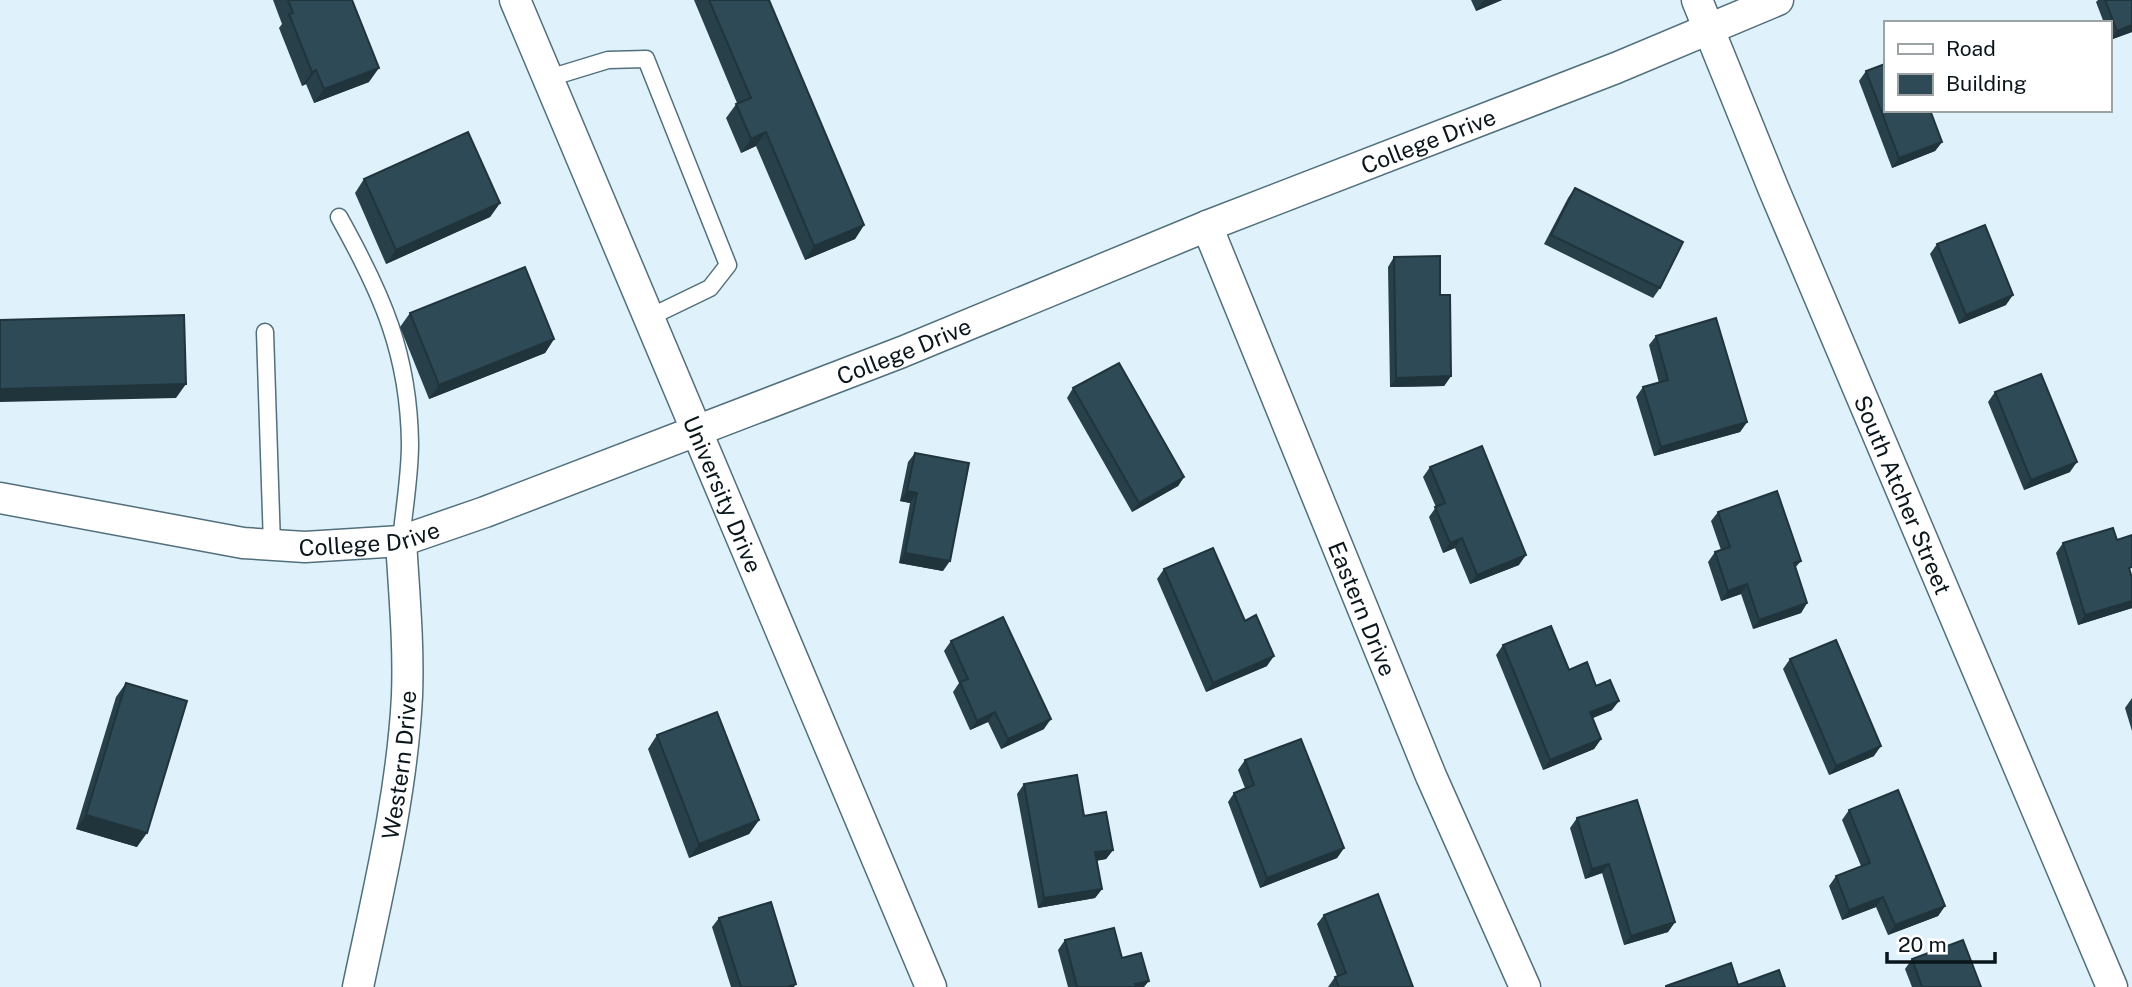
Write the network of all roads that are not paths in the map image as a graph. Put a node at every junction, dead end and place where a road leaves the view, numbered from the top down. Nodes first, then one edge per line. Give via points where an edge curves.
1 (515, 0) edge
2 (1697, 0) edge
3 (1778, 0) edge
4 (1709, 28) junction
5 (549, 78) junction
6 (339, 217) dead end
7 (1207, 226) junction
8 (648, 318) junction
9 (265, 332) dead end
10 (696, 432) junction
11 (0, 498) edge
12 (401, 541) junction
13 (272, 545) junction
14 (358, 987) edge
15 (931, 987) edge
16 (1525, 987) edge
17 (2112, 987) edge

1 - 5 street, University Drive
2 - 4 street, South Atcher Street
3 - 4 street, College Drive
4 - 7 street, College Drive
4 - 17 street, South Atcher Street
5 - 8 street, University Drive
5 - 8 lane via 608,60 646,60 728,265 710,288
6 - 12 lane via 371,275 394,333 405,384 410,446
7 - 10 street, College Drive
7 - 16 street, Eastern Drive via 1432,776
8 - 10 street, University Drive
9 - 13 lane
10 - 12 street, College Drive
10 - 15 street, University Drive
11 - 13 street, College Drive
12 - 13 street, College Drive
12 - 14 street, Western Drive via 407,697 384,862

